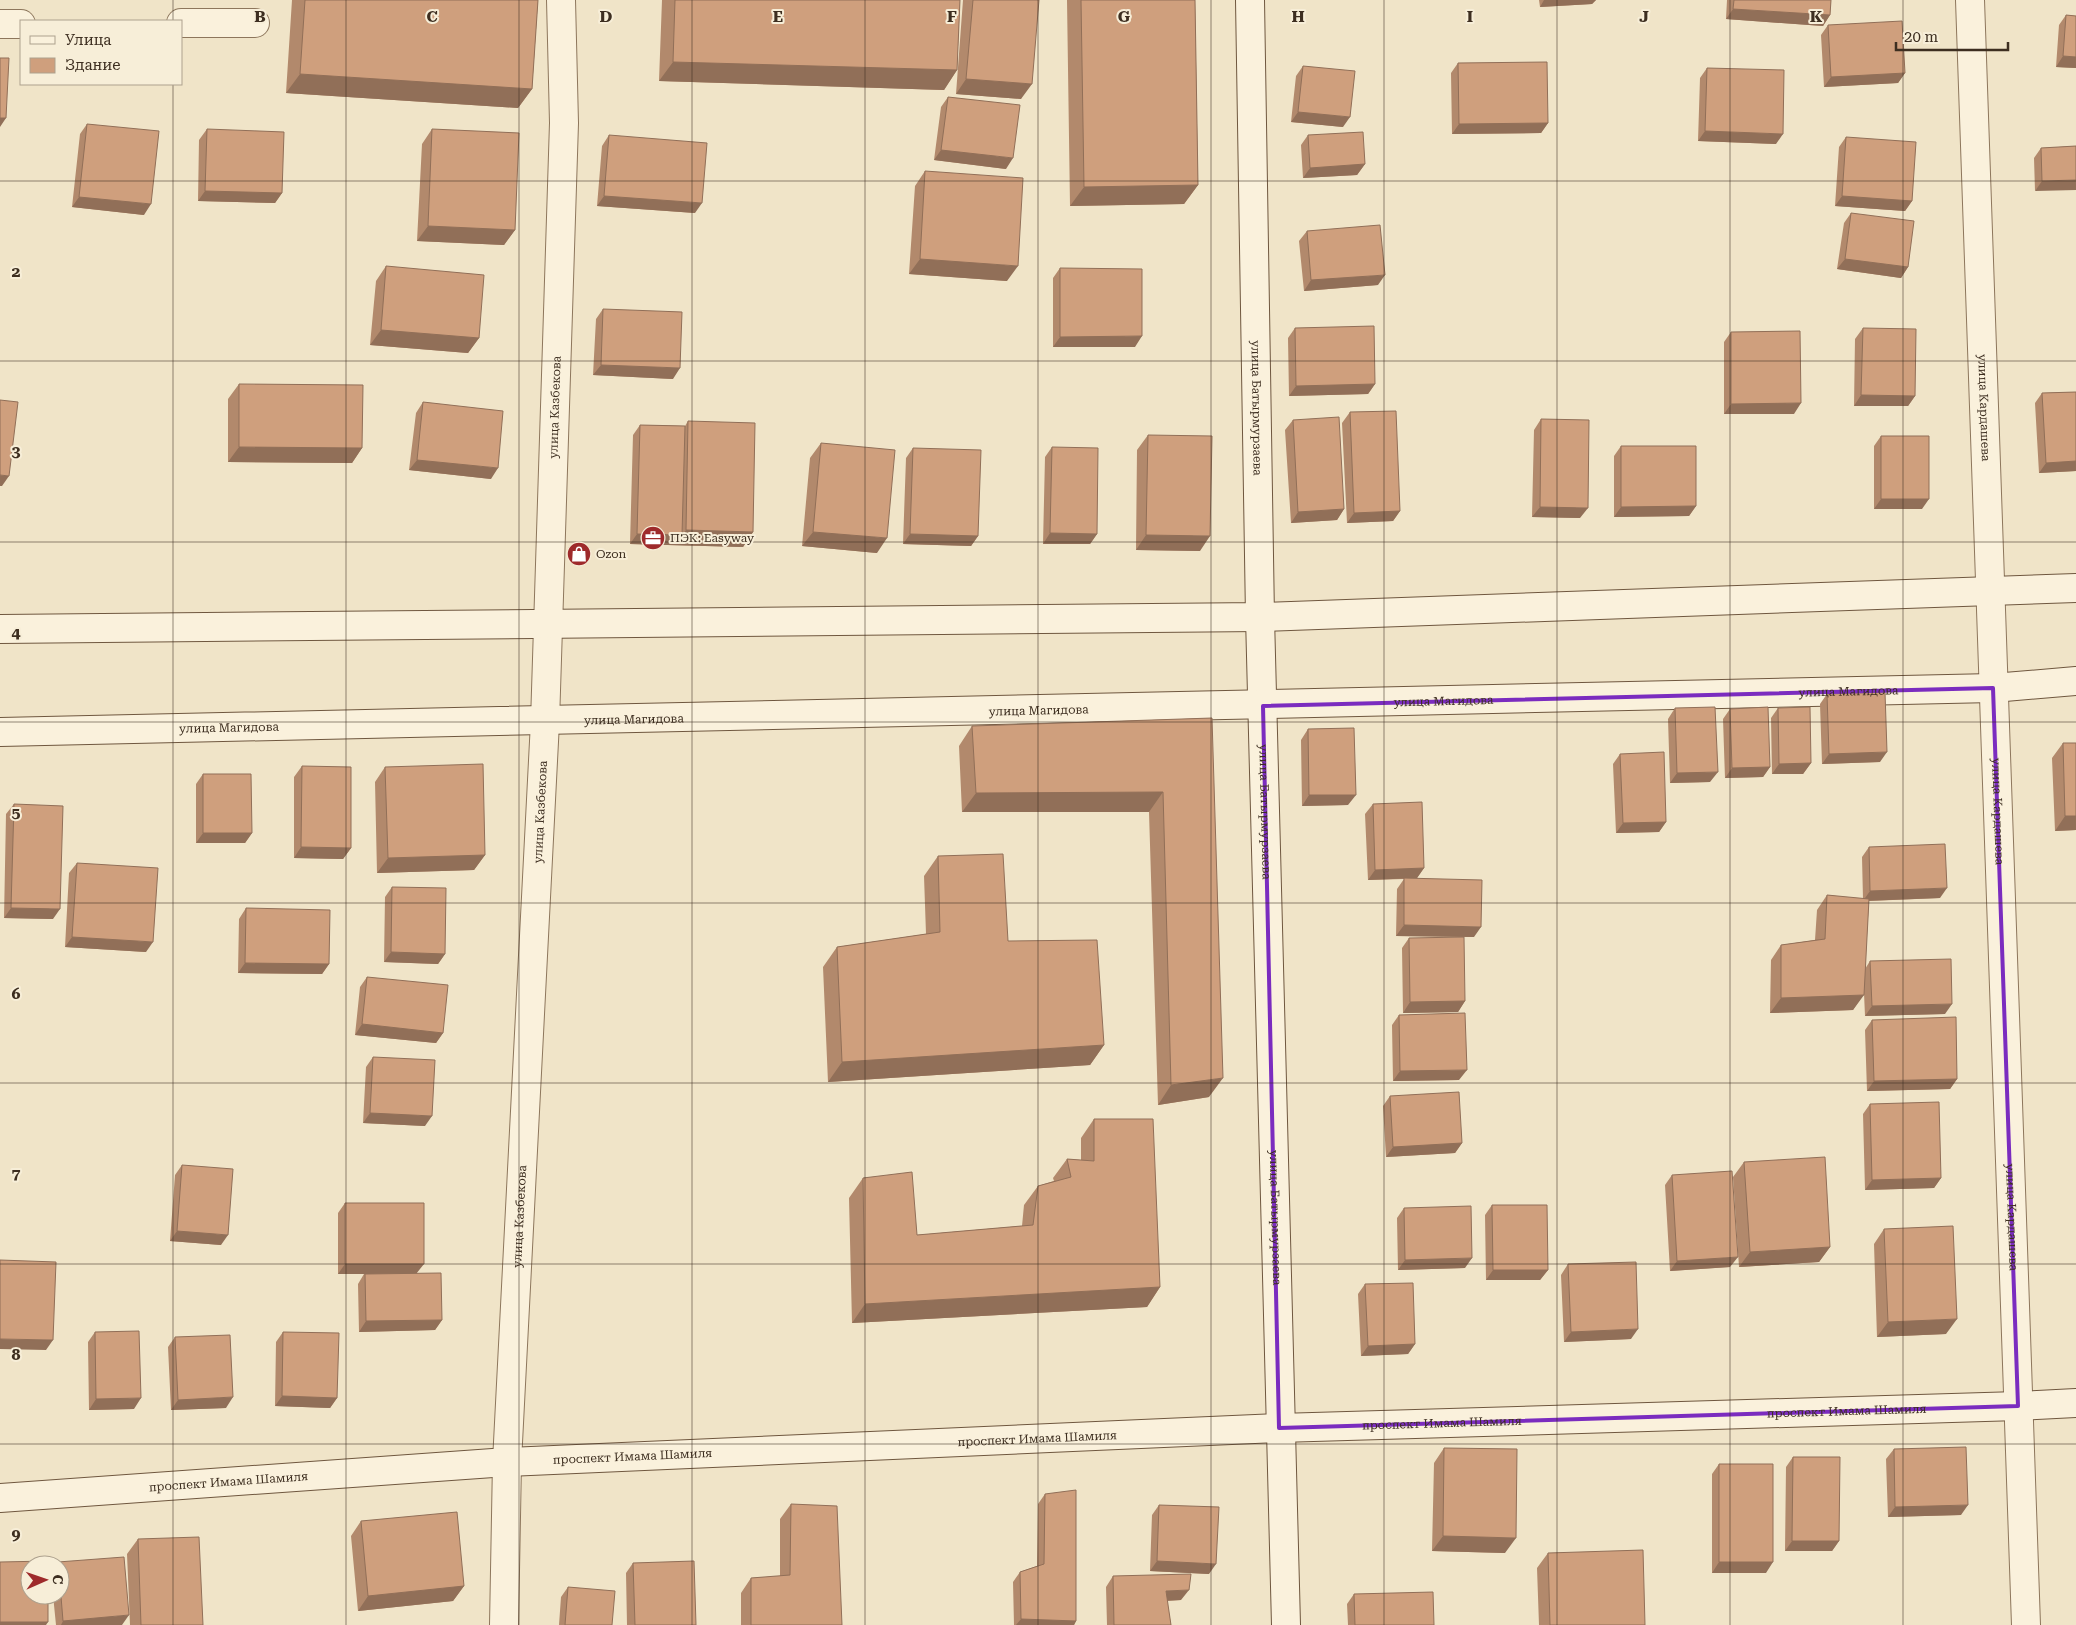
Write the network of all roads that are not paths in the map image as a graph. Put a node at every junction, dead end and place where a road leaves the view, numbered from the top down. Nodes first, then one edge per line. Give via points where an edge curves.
1 (561, 0) edge
2 (1250, 0) edge
3 (1970, 0) edge
4 (182, 23) edge
5 (255, 23) dead end
6 (0, 24) edge
7 (20, 24) edge
8 (2076, 588) edge
9 (1991, 591) junction
10 (1260, 617) junction
11 (548, 624) junction
12 (0, 629) edge
13 (2076, 682) edge
14 (1993, 688) junction
15 (1263, 706) junction
16 (545, 722) junction
17 (0, 732) edge
18 (2076, 1403) edge
19 (2018, 1406) junction
20 (1279, 1428) junction
21 (507, 1462) junction
22 (0, 1498) edge
23 (504, 1625) edge
24 (1286, 1625) edge
25 (2026, 1625) edge

1 - 11 main road, улица Казбекова via 564,123
2 - 10 main road, улица Батырмурзаева
3 - 9 main road, улица Кардашева
4 - 5 main road
6 - 7 main road
8 - 9 main road
9 - 10 main road
9 - 14 main road, улица Кардашева
10 - 11 main road
10 - 15 main road, улица Батырмурзаева
11 - 12 main road
11 - 16 main road, улица Казбекова
13 - 14 main road, улица Магидова
14 - 15 main road, улица Магидова
14 - 19 main road, улица Кардашева
15 - 16 main road, улица Магидова
15 - 20 main road, улица Батырмурзаева
16 - 17 main road, улица Магидова
16 - 21 main road, улица Казбекова
18 - 19 main road, проспект Имама Шамиля
19 - 20 main road, проспект Имама Шамиля
19 - 25 main road, улица Кардашева
20 - 21 main road, проспект Имама Шамиля
20 - 24 main road, улица Батырмурзаева
21 - 22 main road, проспект Имама Шамиля
21 - 23 main road, улица Казбекова

